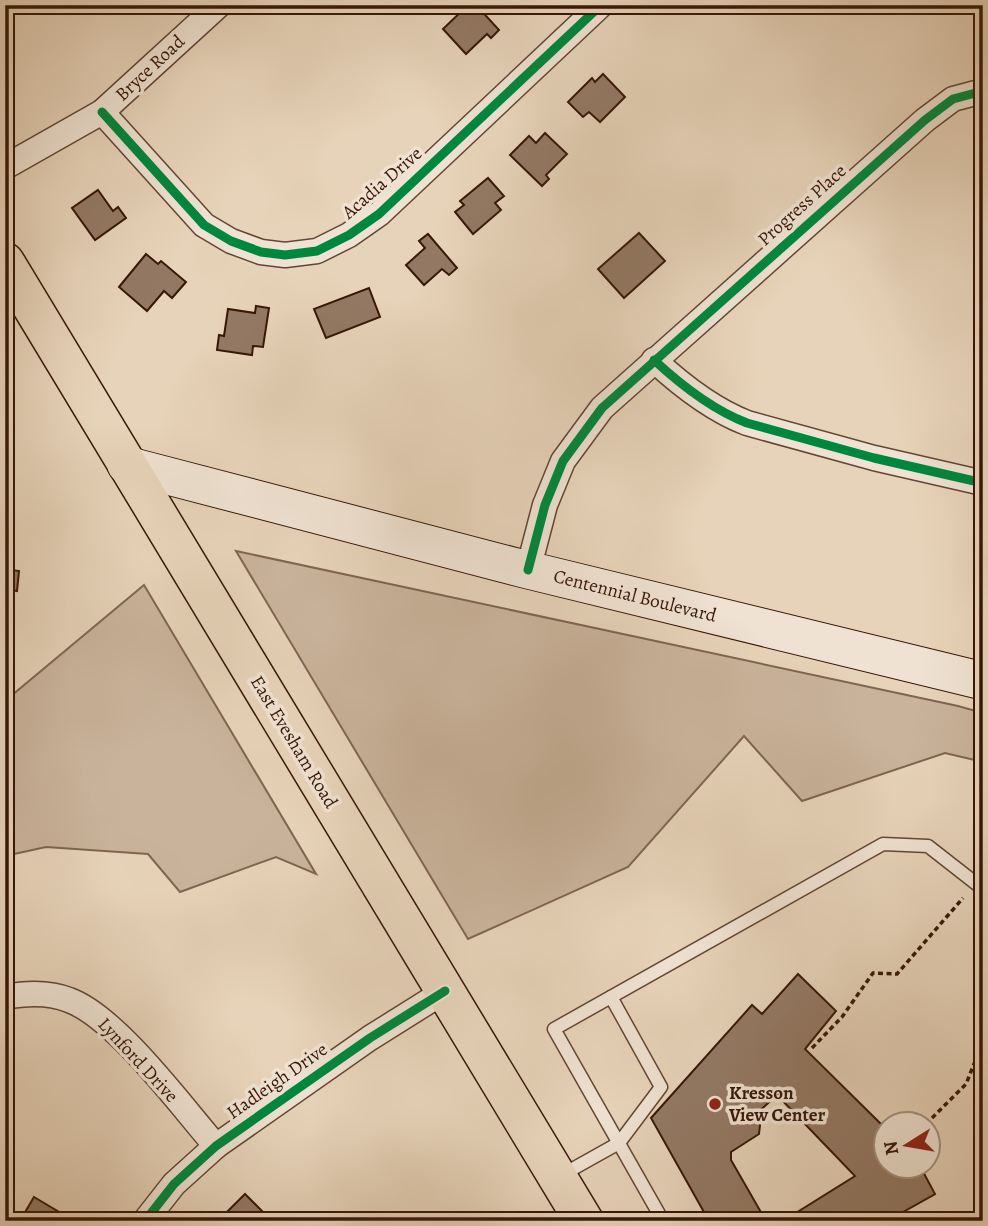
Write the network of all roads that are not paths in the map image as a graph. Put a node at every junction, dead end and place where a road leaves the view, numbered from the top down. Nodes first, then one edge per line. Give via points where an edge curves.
1 (219, 5) edge
2 (601, 5) edge
3 (983, 91) edge
4 (102, 112) junction
5 (5, 167) edge
6 (5, 262) edge
7 (654, 360) junction
8 (126, 464) junction
9 (983, 483) edge
10 (528, 570) junction
11 (983, 681) edge
12 (983, 889) edge
13 (445, 991) junction
14 (611, 997) junction
15 (5, 998) edge
16 (619, 1143) junction
17 (216, 1146) junction
18 (558, 1177) junction
19 (145, 1221) edge
20 (584, 1221) edge
21 (663, 1221) edge

1 - 4 street, Bryce Road
2 - 4 street, Acadia Drive via 379,214 317,251 261,252 204,225
3 - 7 street, Progress Place via 953,100 925,120
4 - 5 street, Bryce Road
6 - 8 main road, East Evesham Road
7 - 9 street via 680,383 747,423
7 - 10 street, Progress Place via 602,408 563,461 545,505
8 - 10 main road, Centennial Boulevard
8 - 13 main road, East Evesham Road
10 - 11 main road, Centennial Boulevard
12 - 14 lane via 928,846 883,844
13 - 17 street, Hadleigh Drive
13 - 18 main road, East Evesham Road
14 - 16 lane via 661,1087
14 - 16 lane via 554,1029
15 - 17 street, Lynford Drive via 44,994 94,1013
16 - 18 lane
16 - 21 lane
17 - 19 street, Hadleigh Drive via 174,1184
18 - 20 main road, East Evesham Road

